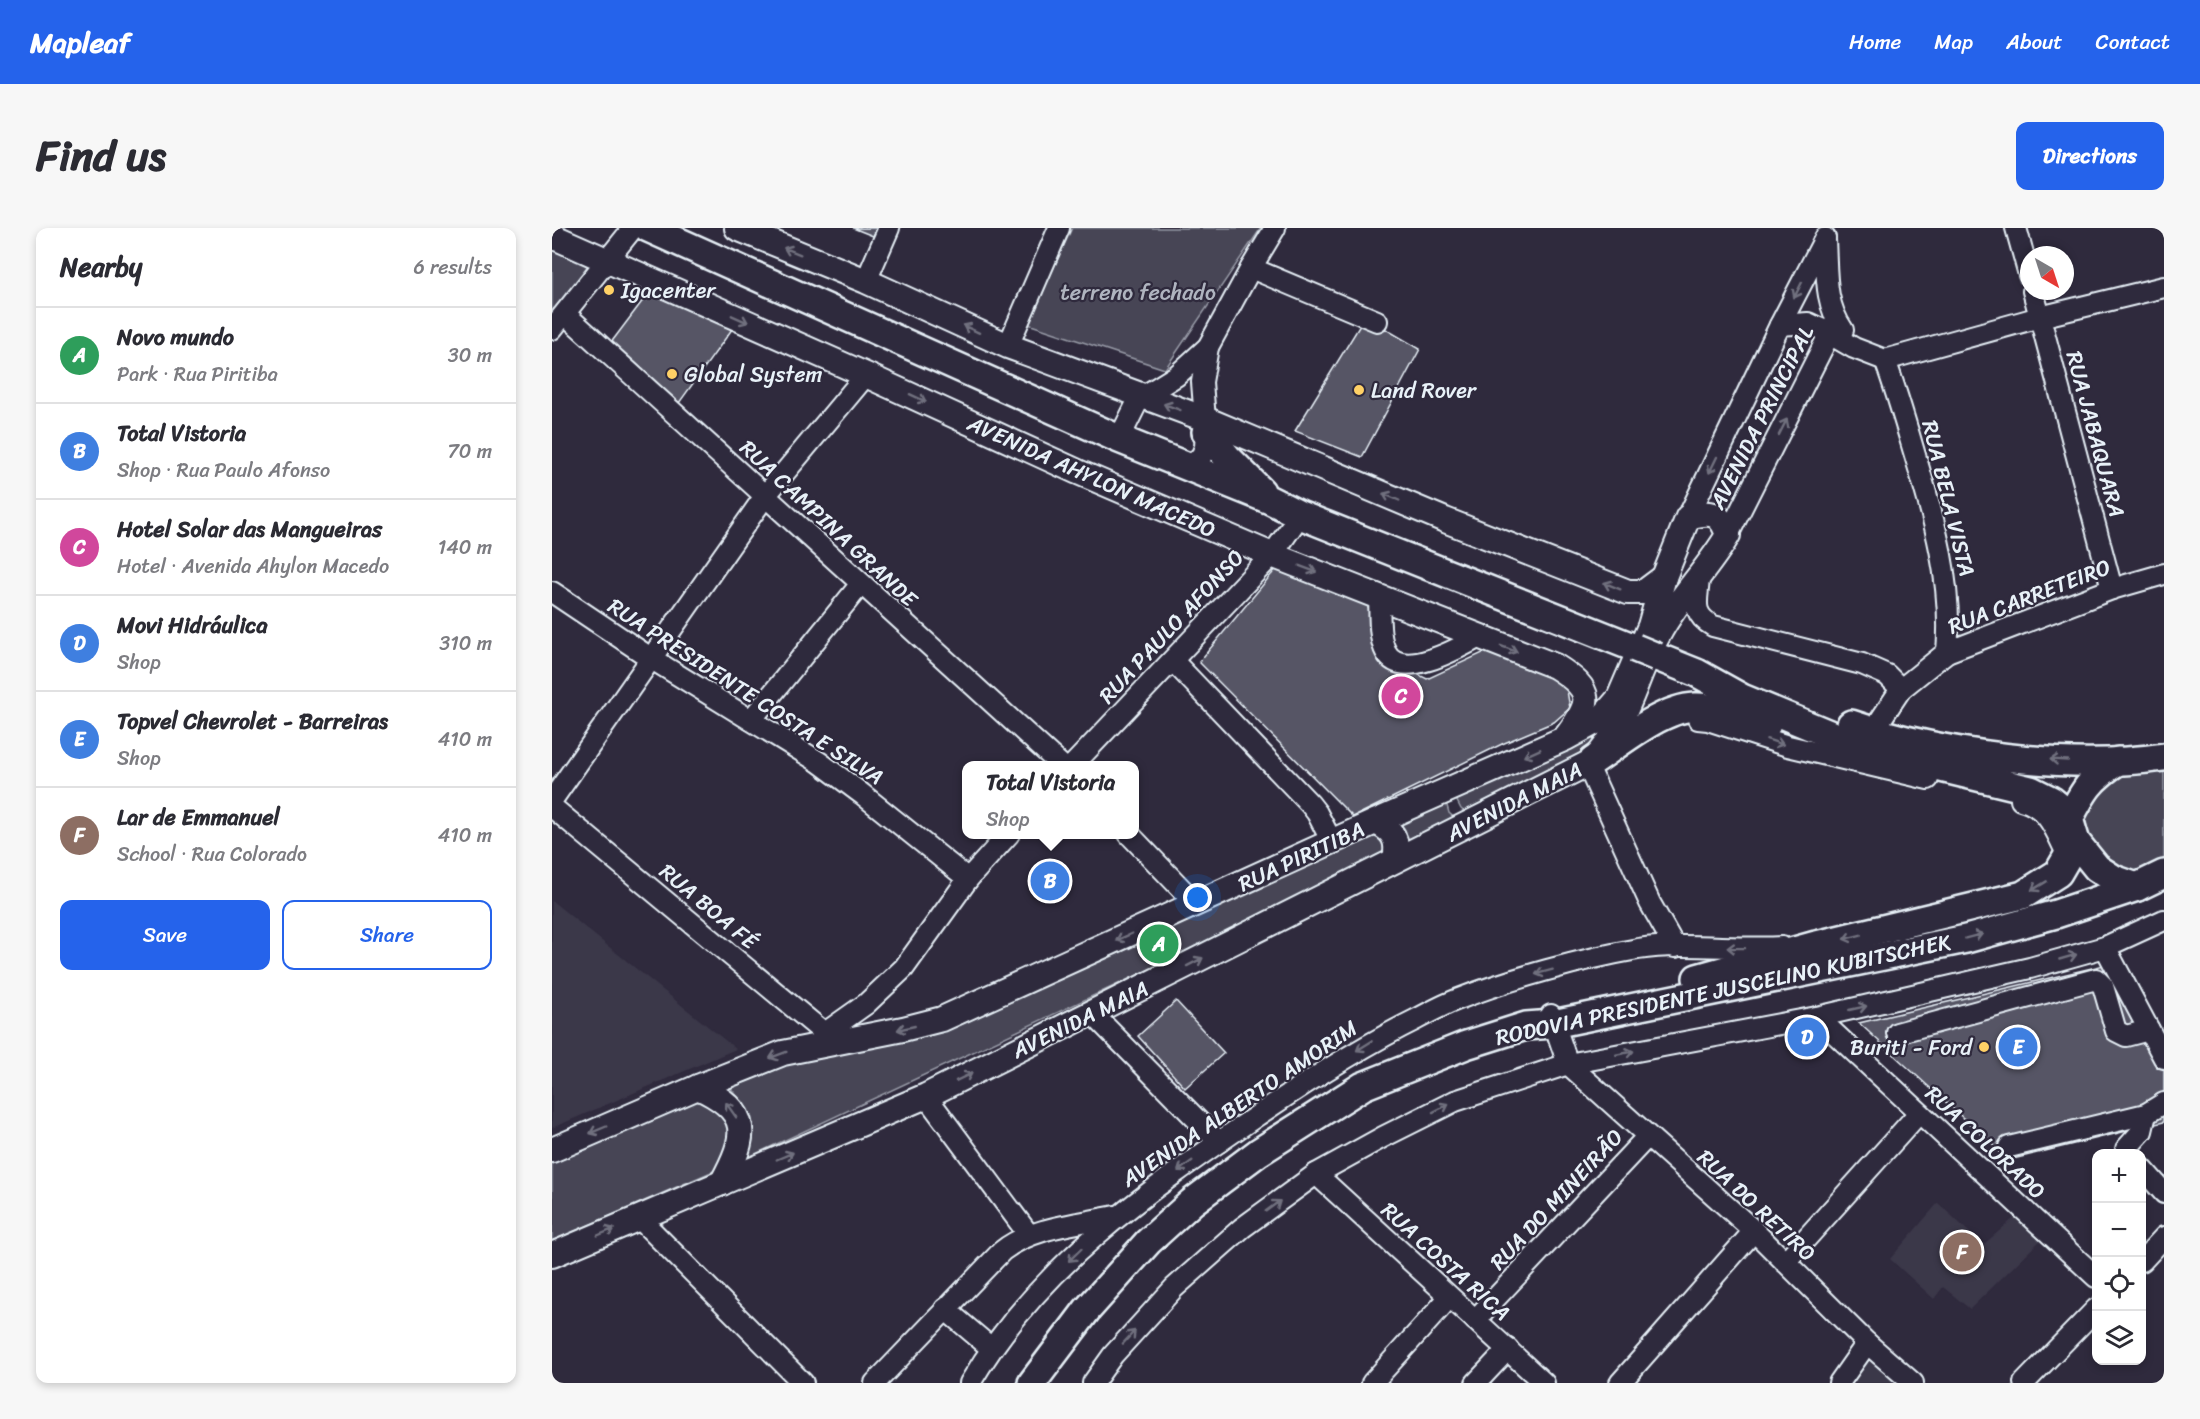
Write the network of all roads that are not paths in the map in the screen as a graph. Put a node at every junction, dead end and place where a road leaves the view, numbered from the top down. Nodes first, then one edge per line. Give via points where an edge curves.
1 (633, 228) edge
2 (648, 228) edge
3 (737, 228) edge
4 (889, 228) edge
5 (1059, 228) edge
6 (1275, 228) edge
7 (2016, 228) edge
8 (1828, 233) edge
9 (552, 236) edge
10 (2021, 246) edge
11 (607, 260) junction
12 (1251, 268) junction
13 (866, 281) junction
14 (2164, 287) edge
15 (2035, 300) edge
16 (2040, 317) junction
17 (1377, 321) dead end
18 (558, 322) edge
19 (1780, 325) junction
20 (1833, 328) junction
21 (1008, 346) junction
22 (1208, 347) junction
23 (1885, 360) junction
24 (866, 375) junction
25 (1142, 396) junction
26 (1205, 426) junction
27 (1119, 439) junction
28 (1190, 468) junction
29 (765, 496) junction
30 (1270, 500) junction
31 (1300, 515) junction
32 (1688, 517) junction
33 (1728, 535) junction
34 (1272, 555) junction
35 (2164, 574) edge
36 (1664, 577) junction
37 (1699, 577) junction
38 (860, 585) junction
39 (2112, 590) junction
40 (552, 592) edge
41 (1379, 597) junction
42 (1479, 637) junction
43 (1947, 652) junction
44 (1642, 656) junction
45 (652, 659) junction
46 (1173, 661) junction
47 (1697, 673) junction
48 (1901, 689) junction
49 (751, 720) junction
50 (1873, 731) junction
51 (1637, 732) junction
52 (1566, 738) junction
53 (1895, 757) junction
54 (2164, 757) edge
55 (1058, 761) edge
56 (1076, 761) edge
57 (2118, 761) junction
58 (1590, 763) junction
59 (1452, 788) junction
60 (552, 800) edge
61 (552, 807) edge
62 (1375, 822) junction
63 (1470, 823) junction
64 (1004, 839) edge
65 (1134, 839) edge
66 (2071, 839) junction
67 (1332, 842) junction
68 (1395, 860) junction
69 (2164, 874) edge
70 (968, 879) junction
71 (2137, 887) junction
72 (1196, 904) junction
73 (2164, 920) edge
74 (1816, 945) junction
75 (2105, 946) junction
76 (1675, 947) junction
77 (2030, 968) junction
78 (1954, 986) junction
79 (2040, 993) junction
80 (1093, 1014) junction
81 (1964, 1014) junction
82 (1817, 1017) junction
83 (1552, 1020) junction
84 (2149, 1030) junction
85 (1897, 1033) dead end
86 (830, 1037) junction
87 (2164, 1058) edge
88 (1568, 1064) junction
89 (698, 1087) junction
90 (926, 1096) junction
91 (2164, 1103) edge
92 (1919, 1113) junction
93 (2146, 1114) junction
94 (1647, 1137) junction
95 (1219, 1142) junction
96 (2009, 1147) dead end
97 (2126, 1149) edge
98 (552, 1150) edge
99 (2146, 1173) edge
100 (1316, 1174) junction
101 (722, 1183) junction
102 (2164, 1193) edge
103 (1118, 1215) junction
104 (639, 1218) junction
105 (1754, 1231) junction
106 (1029, 1235) junction
107 (2164, 1237) edge
108 (552, 1255) edge
109 (2146, 1257) edge
110 (1785, 1262) junction
111 (2092, 1272) edge
112 (1449, 1298) junction
113 (945, 1310) junction
114 (2095, 1311) edge
115 (1476, 1320) junction
116 (1867, 1343) junction
117 (991, 1348) junction
118 (1508, 1349) junction
119 (803, 1383) edge
120 (875, 1383) edge
121 (970, 1383) edge
122 (1032, 1383) edge
123 (1093, 1383) edge
124 (1372, 1383) edge
125 (1476, 1383) edge
126 (1544, 1383) edge
127 (1620, 1383) edge
128 (1839, 1383) edge
129 (1912, 1383) edge
130 (2024, 1383) edge

1 - 11 street
2 - 27 highway
13 -> 3 main road
4 - 13 street
5 - 21 street
6 - 12 street
7 - 10 street
8 -> 19 street
8 - 20 street, AVENIDA PRINCIPAL
9 - 11 main road, AVENIDA AHYLON MACEDO
11 - 18 street
11 -> 24 main road, AVENIDA AHYLON MACEDO
12 - 17 street
12 - 22 street
21 -> 13 main road
14 - 16 street
15 - 16 street, RUA JABAQUARA
16 - 23 street
16 - 39 street, RUA JABAQUARA
18 - 29 street, RUA CAMPINA GRANDE
19 - 20 street via 1808,323
19 -> 32 street
20 - 23 street via 1854,348
33 -> 20 street, AVENIDA PRINCIPAL
21 - 25 main road
22 - 25 street via 1176,376
22 - 26 street via 1202,382
23 - 43 street, RUA BELA VISTA via 1930,503 1942,555 1950,621
24 - 29 street
24 -> 34 main road, AVENIDA AHYLON MACEDO via 1077,472
26 -> 25 main road
25 - 27 street
26 - 28 street via 1205,447
26 - 30 highway via 1227,457
36 -> 26 main road via 1644,592 1628,592
27 - 28 highway
28 - 30 highway
29 - 38 street, RUA CAMPINA GRANDE
29 - 45 street
30 - 31 highway
31 - 34 street, RUA PAULO AFONSO
31 - 44 highway
32 - 33 main road via 1716,515
32 - 36 main road, RUA PIRITIBA
33 - 37 main road, AVENIDA MAIA
34 -> 41 main road, AVENIDA AHYLON MACEDO
34 - 46 street, RUA PAULO AFONSO
35 - 39 street, RUA CARRETEIRO
36 - 44 main road, RUA PIRITIBA
37 - 48 street via 1696,609 1701,619 1713,626 1862,663 1887,675
37 - 58 main road, AVENIDA MAIA via 1660,630 1608,746
38 - 49 street
38 - 55 street, RUA CAMPINA GRANDE
39 - 43 street, RUA CARRETEIRO
40 - 45 street, RUA PRESIDENTE COSTA E SILVA
41 - 42 main road, AVENIDA AHYLON MACEDO
41 - 42 street via 1383,643 1390,657 1402,664 1430,659
42 -> 52 main road, AVENIDA AHYLON MACEDO via 1555,666 1579,683 1586,695 1585,705
43 - 48 street, RUA CARRETEIRO
44 - 47 highway
44 - 52 main road, RUA PIRITIBA via 1610,710
45 - 49 street, RUA PRESIDENTE COSTA E SILVA
45 - 60 street
46 - 56 street, RUA PAULO AFONSO
46 - 67 street via 1310,804
47 - 50 highway via 1722,677
47 - 53 highway via 1742,698
48 - 50 street, RUA CARRETEIRO
49 - 70 street, RUA PRESIDENTE COSTA E SILVA via 819,762
57 -> 50 highway via 2059,761 1989,754
51 - 53 highway via 1669,713 1696,706
51 - 58 highway
51 -> 66 street via 1694,719 1708,720 1788,746 2037,805
52 -> 59 main road, RUA PIRITIBA
53 - 66 highway via 2031,790 2062,809
54 - 57 highway
57 - 66 highway via 2088,784
58 - 63 main road, AVENIDA MAIA
58 - 76 street via 1650,903
59 - 62 main road, RUA PIRITIBA
59 - 63 main road via 1453,809
61 - 86 street, RUA BOA FÉ
62 - 67 main road, RUA PIRITIBA
62 - 68 main road via 1396,839
63 - 68 main road, AVENIDA MAIA
64 - 70 street
65 - 72 street
66 - 71 highway via 2097,868
66 -> 74 highway via 2058,873 2023,896
67 - 72 main road, RUA PIRITIBA
80 -> 68 main road, AVENIDA MAIA
69 - 71 highway, RODOVIA PRESIDENTE JUSCELINO KUBITSCHEK
70 - 86 street via 904,968
83 -> 71 highway, RODOVIA PRESIDENTE JUSCELINO KUBITSCHEK via 1966,939
72 -> 86 main road, RUA PIRITIBA via 942,1019 903,1029
73 - 75 street
74 -> 76 street, AVENIDA ALBERTO AMORIM
74 - 83 highway via 1697,978 1605,998
77 -> 75 street
75 - 84 street
76 -> 95 street, AVENIDA ALBERTO AMORIM via 1639,949 1577,963 1456,1000 1372,1041
77 - 78 street
77 - 79 street
78 - 81 street
82 -> 78 street
79 - 81 street
79 - 84 street via 2096,979 2103,986 2116,1031 2126,1036
90 -> 80 main road, AVENIDA MAIA
80 - 95 street
81 - 85 street
88 -> 82 street
82 - 92 street, RUA COLORADO
83 - 88 street
83 - 122 highway, RODOVIA PRESIDENTE JUSCELINO KUBITSCHEK via 1466,1045 1363,1086 1259,1152 1192,1202 1148,1242 1087,1310
84 - 87 street
86 -> 89 main road, RUA PIRITIBA
88 - 94 street, RUA DO RETIRO
100 -> 88 street via 1455,1101
89 -> 98 main road, RUA PIRITIBA
101 -> 89 main road via 737,1155 741,1138 738,1121 719,1096
101 -> 90 main road, AVENIDA MAIA
90 - 106 street
91 - 93 street
92 - 110 street
92 - 111 street, RUA COLORADO
93 - 96 street
93 - 97 street via 2142,1131
94 - 105 street, RUA DO RETIRO
94 - 115 street, RUA DO MINEIRÃO
95 -> 103 street, AVENIDA ALBERTO AMORIM
99 - 102 street
100 - 112 street, RUA COSTA RICA
123 -> 100 street via 1174,1288 1242,1228
101 - 104 main road, AVENIDA MAIA
103 - 106 street
103 -> 117 street, AVENIDA ALBERTO AMORIM via 1030,1300
108 -> 104 main road, AVENIDA MAIA
104 - 119 street
105 - 110 street, RUA DO RETIRO
105 - 127 street
106 - 113 street via 1002,1251
107 - 109 street
110 - 116 street, RUA DO RETIRO
112 - 115 street, RUA COSTA RICA
112 - 124 street
113 - 117 street
113 - 120 street
114 - 130 street
115 - 118 street, RUA COSTA RICA
116 - 128 street
116 - 129 street, RUA DO RETIRO
117 - 121 street, AVENIDA ALBERTO AMORIM
118 - 125 street
118 - 126 street, RUA COSTA RICA

